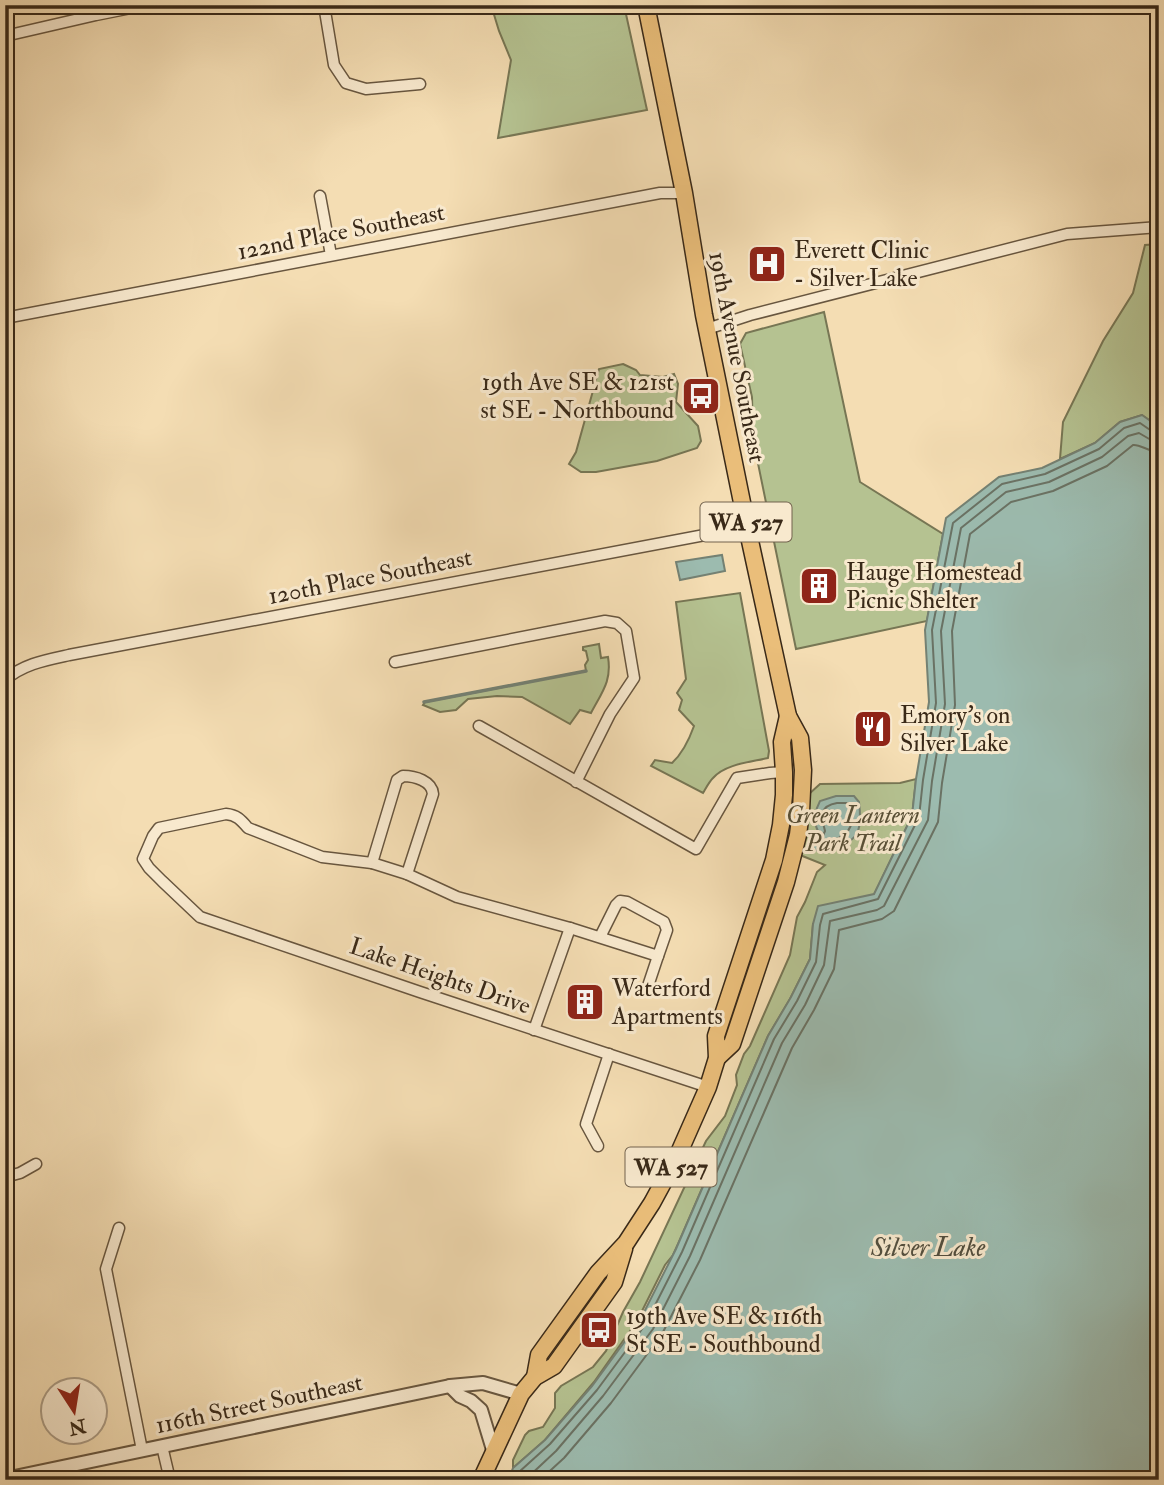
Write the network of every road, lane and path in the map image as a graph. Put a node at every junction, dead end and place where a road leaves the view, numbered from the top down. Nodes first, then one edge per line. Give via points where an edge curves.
1 (146, 5) edge
2 (324, 5) edge
3 (646, 5) edge
4 (95, 10) edge
5 (5, 36) edge
6 (420, 84) dead end
7 (684, 193) junction
8 (320, 196) dead end
9 (1159, 227) edge
10 (331, 255) junction
11 (5, 318) edge
12 (707, 329) junction
13 (747, 527) junction
14 (395, 662) dead end
15 (5, 680) edge
16 (788, 716) junction
17 (479, 726) dead end
18 (785, 772) junction
19 (576, 782) junction
20 (372, 863) junction
21 (407, 874) junction
22 (570, 928) junction
23 (600, 937) junction
24 (659, 956) junction
25 (648, 986) dead end
26 (534, 1030) junction
27 (609, 1054) junction
28 (717, 1058) junction
29 (708, 1087) junction
30 (598, 1146) dead end
31 (36, 1164) dead end
32 (5, 1177) edge
33 (119, 1228) dead end
34 (450, 1386) junction
35 (521, 1394) junction
36 (162, 1446) junction
37 (142, 1450) junction
38 (494, 1453) junction
39 (5, 1479) edge
40 (170, 1480) edge
41 (481, 1480) edge

1 - 4 street
2 - 6 street via 334,65 346,83 366,89
3 - 7 main road, 19th Avenue Southeast / WA 527
4 - 5 street
7 - 10 street, 122nd Place Southeast via 660,193
7 - 12 main road, 19th Avenue Southeast / WA 527
8 - 10 street
9 - 12 street via 1067,234
10 - 11 street, 122nd Place Southeast
12 - 13 main road, 19th Avenue Southeast / WA 527
13 - 15 street, 120th Place Southeast via 69,655 36,663
13 - 16 main road, 19th Avenue Southeast / WA 527
14 - 19 street via 605,621 617,623 626,631 634,678
16 - 18 main road, 19th Avenue Southeast / WA 527 via 782,742
16 - 28 main road, 19th Avenue Southeast / WA 527 via 800,738 803,770 798,835 732,1044
17 - 19 street
18 - 19 street via 737,778 695,849
18 - 28 main road, 19th Avenue Southeast / WA 527 via 774,860 716,1036
20 - 21 street
20 - 21 street via 397,780 409,776 430,784 433,794
20 - 26 street, Lake Heights Drive via 322,857 248,828 226,814 159,828 143,859 200,917
21 - 22 street via 457,897
22 - 23 street
22 - 26 street
23 - 24 street
23 - 24 street via 616,905 626,902 664,922 667,930
24 - 25 street
26 - 27 street, Lake Heights Drive
27 - 29 street, Lake Heights Drive
27 - 30 street via 586,1124
28 - 29 main road, 19th Avenue Southeast / WA 527
29 - 35 main road, 19th Avenue Southeast / WA 527 via 652,1203 539,1355 535,1377
31 - 32 street
33 - 37 street via 106,1269
34 - 35 street, 116th Street Southeast via 483,1383
34 - 36 street, 116th Street Southeast
34 - 38 street via 481,1410
35 - 38 main road, 19th Avenue Southeast / WA 527
36 - 37 street, 116th Street Southeast
36 - 40 street
37 - 39 street, 116th Street Southeast
38 - 41 main road, 19th Avenue Southeast / WA 527

